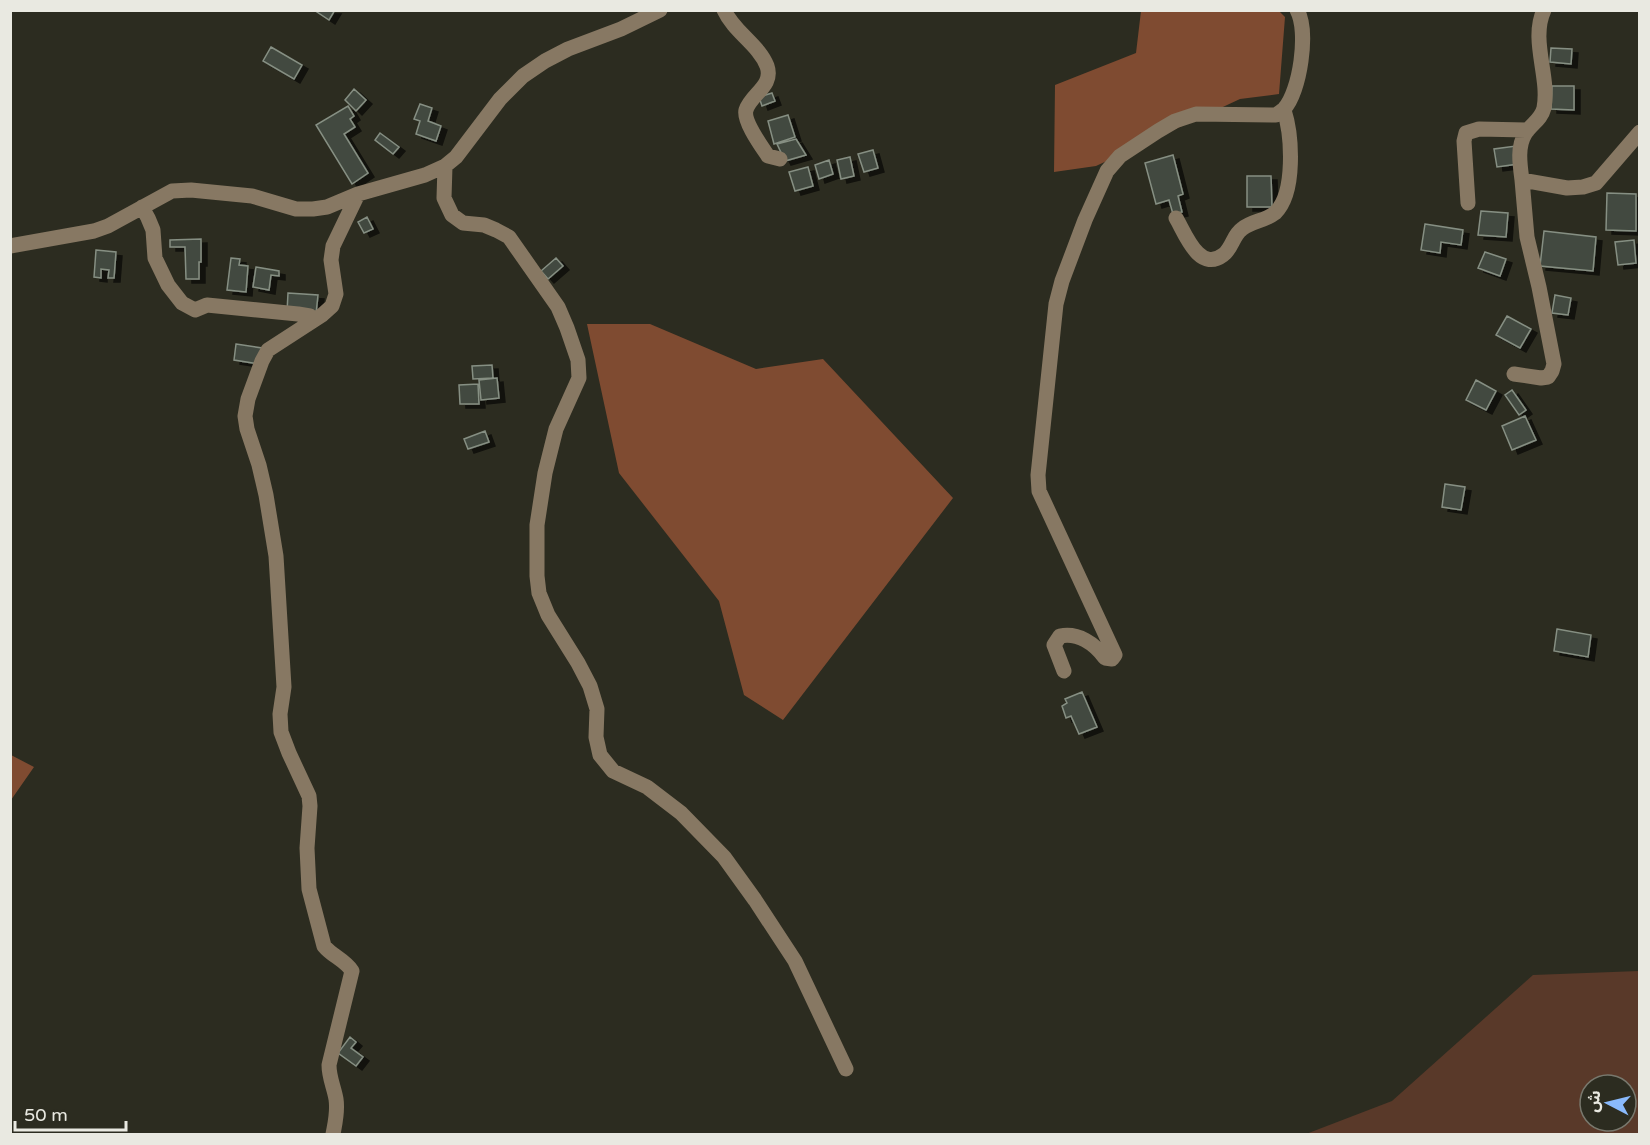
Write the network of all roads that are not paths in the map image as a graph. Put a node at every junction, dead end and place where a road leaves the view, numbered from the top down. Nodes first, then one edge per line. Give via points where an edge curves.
1 (660, 10) edge
2 (724, 10) edge
3 (1297, 10) edge
4 (1544, 10) edge
5 (1284, 110) junction
6 (1528, 130) junction
7 (1640, 132) edge
8 (780, 159) dead end
9 (445, 166) junction
10 (1522, 180) junction
11 (358, 194) junction
12 (1468, 203) dead end
13 (142, 207) junction
14 (1176, 218) dead end
15 (10, 246) edge
16 (314, 320) junction
17 (1514, 374) dead end
18 (1064, 671) dead end
19 (846, 1068) dead end
20 (333, 1134) edge

1 - 9 street via 568,49 523,76
2 - 8 street via 767,67 766,83 746,110 746,117 768,156
3 - 5 street via 1304,36 1294,88
4 - 6 street via 1539,28 1544,108
5 - 14 street via 1290,168 1286,191 1274,214 1244,226 1223,255 1215,259 1201,257
5 - 18 street via 1276,115 1196,114 1175,121 1120,156 1107,171 1085,219 1056,304 1038,491 1115,655 1105,658 1081,637 1060,636 1054,645
6 - 10 street via 1521,145
6 - 12 street via 1479,129 1466,133
7 - 10 street via 1596,183 1567,188
9 - 11 street
9 - 19 street via 444,198 452,214 463,223 484,225 509,237 558,307 578,360 579,378 556,429 545,473 537,525 537,576 548,615 590,686 597,709 600,755 613,771 647,787 681,813 724,856 795,961
10 - 17 street via 1527,237 1554,364 1548,377
11 - 13 street via 327,207 296,209 252,196 172,191
11 - 16 street via 331,253 336,294 332,306
13 - 15 street via 94,231
13 - 16 street via 153,230 155,258 182,303 195,310 207,305 298,314
16 - 20 street via 268,350 245,416 266,495 276,556 284,687 281,732 309,796 309,888 324,945 352,971 329,1065 337,1115

